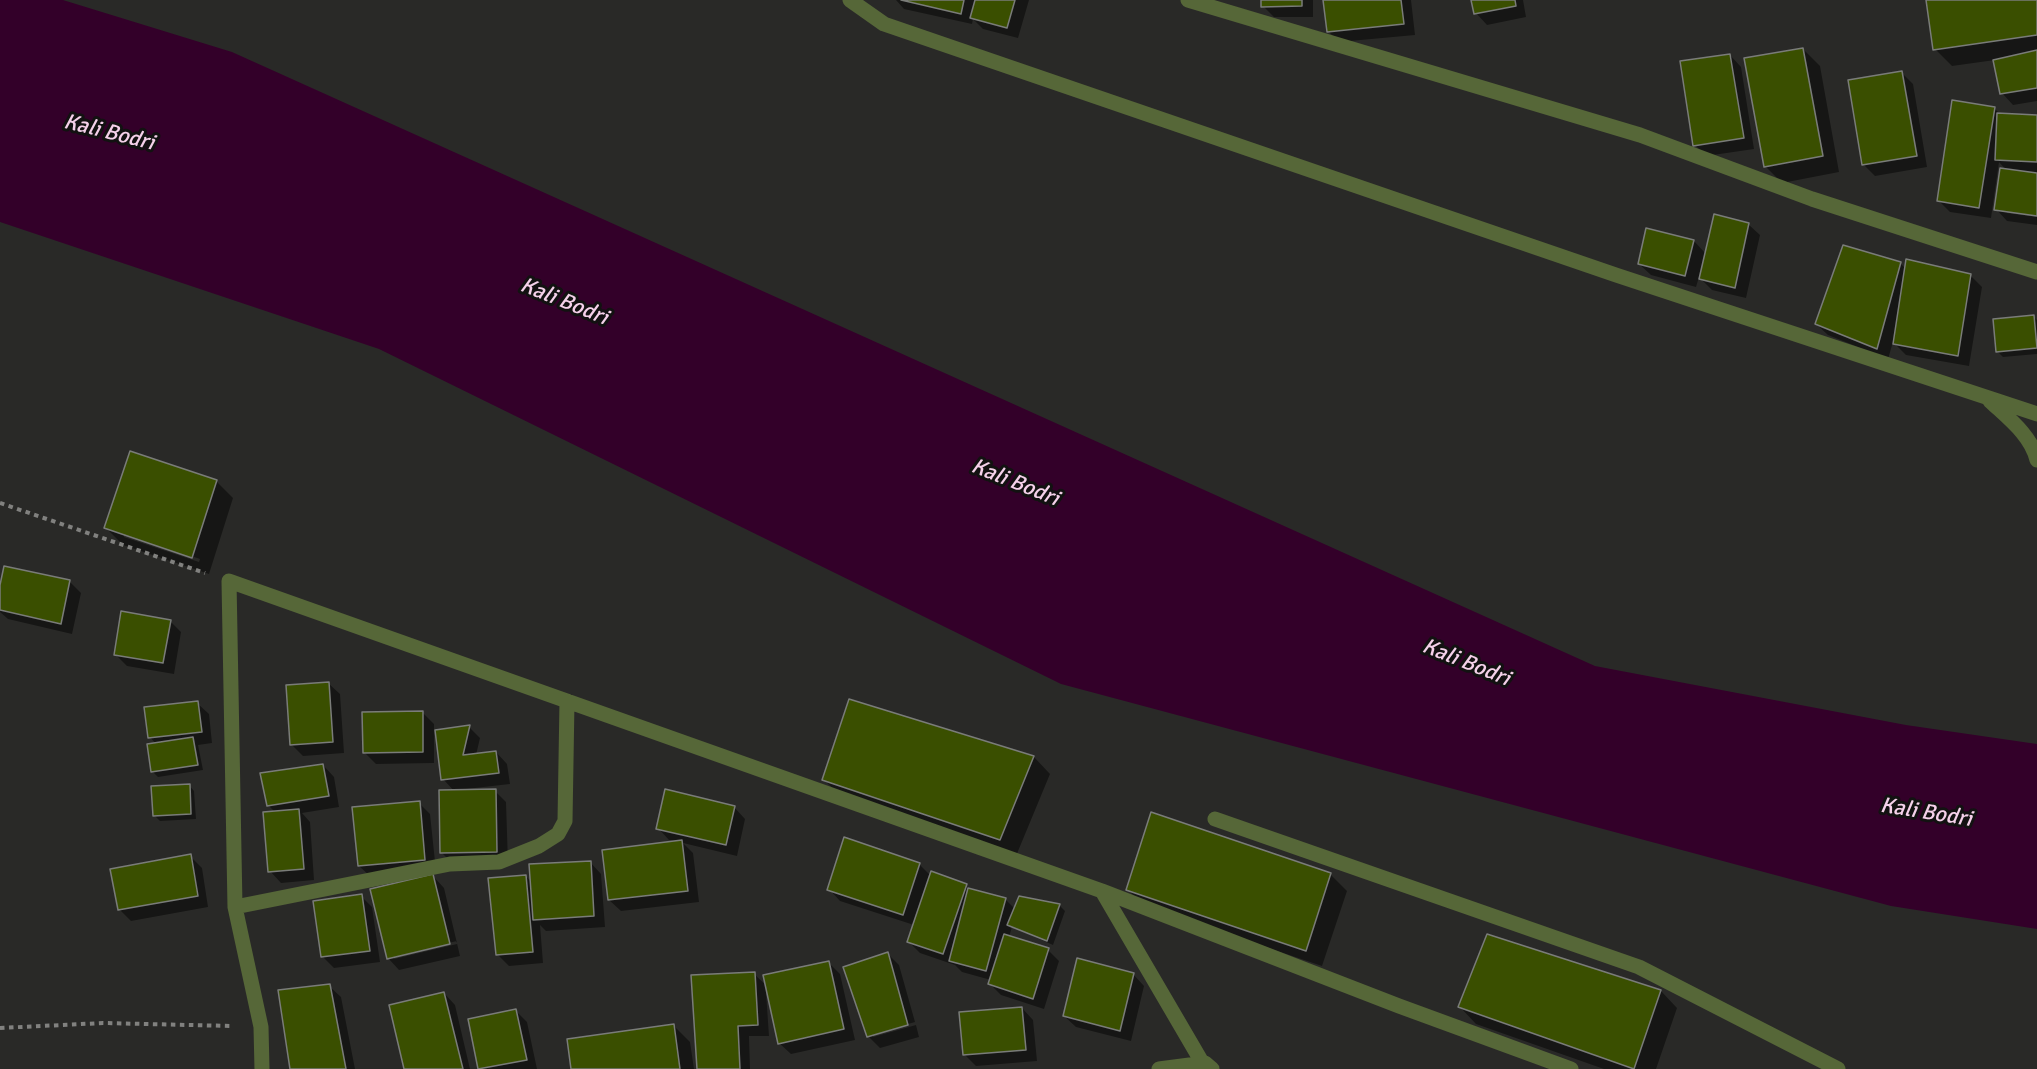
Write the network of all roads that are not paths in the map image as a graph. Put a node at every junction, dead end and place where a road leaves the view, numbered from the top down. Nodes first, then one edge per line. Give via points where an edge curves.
1 (850, 0) edge
2 (1188, 0) edge
3 (2037, 272) edge
4 (1986, 397) junction
5 (2037, 414) edge
6 (2037, 460) edge
7 (567, 701) junction
8 (1215, 819) dead end
9 (1102, 891) junction
10 (235, 907) junction
11 (1208, 1067) edge
12 (262, 1069) edge
13 (1159, 1069) edge
14 (1571, 1069) edge
15 (1838, 1069) edge

1 - 4 street via 884,24 1616,275
2 - 3 street via 1640,135 1812,199
4 - 5 street
4 - 6 street via 2020,429 2035,450
7 - 9 street
7 - 10 street via 565,821 558,834 539,846 499,862 450,864
7 - 10 street via 229,580
8 - 15 street via 1639,967
9 - 11 street
9 - 14 street
10 - 12 street via 261,1027
11 - 13 street

